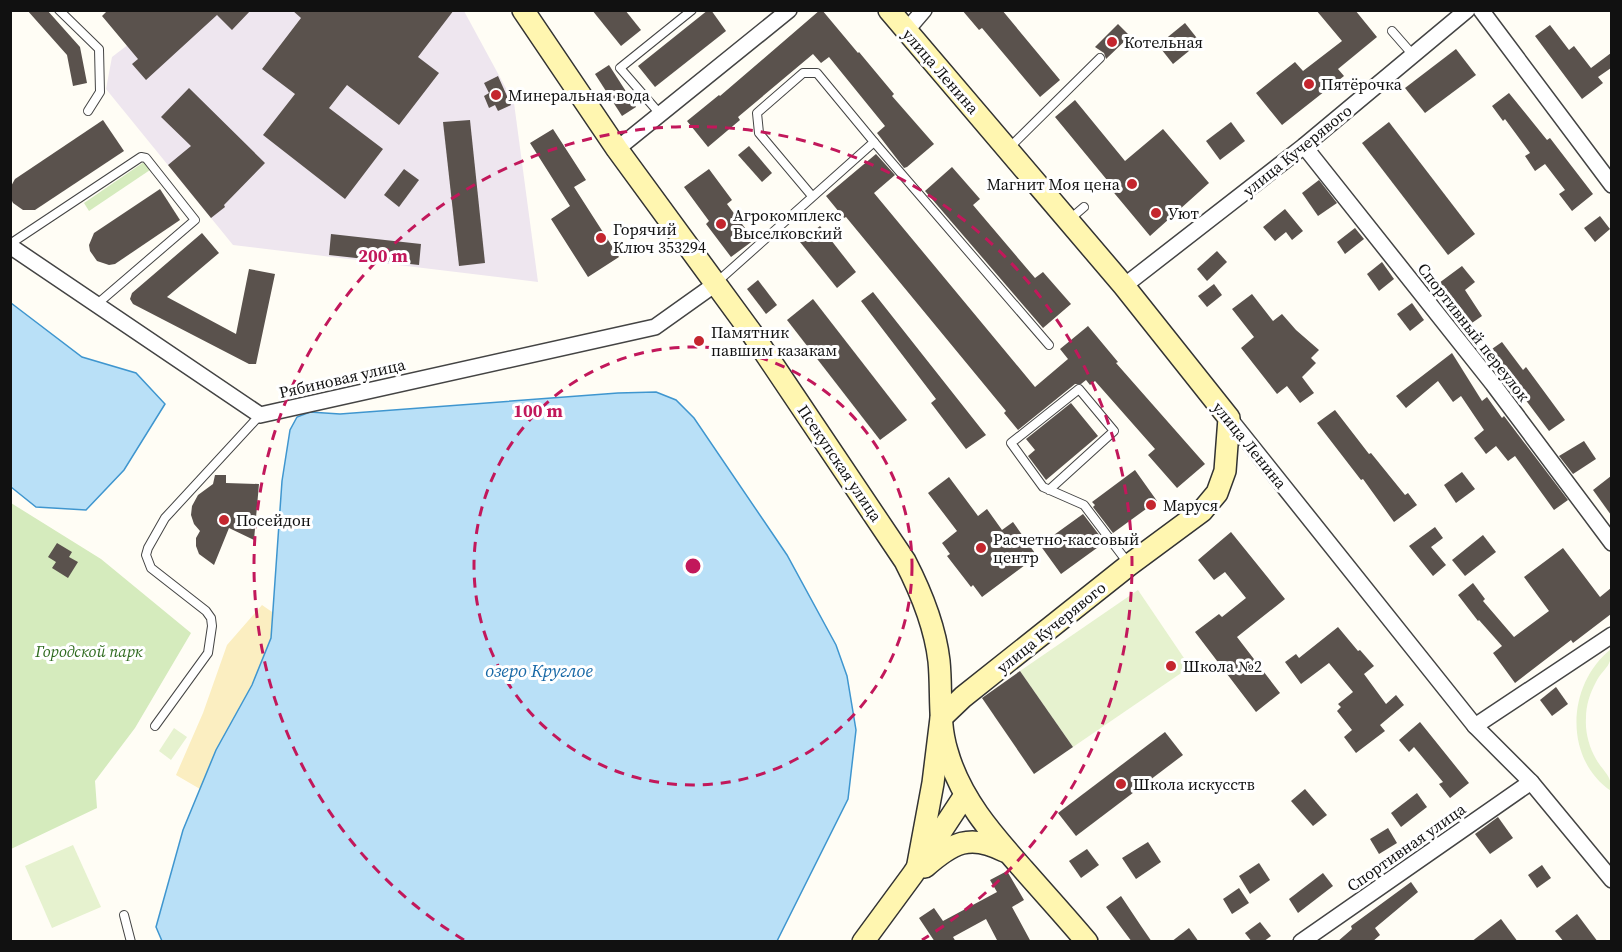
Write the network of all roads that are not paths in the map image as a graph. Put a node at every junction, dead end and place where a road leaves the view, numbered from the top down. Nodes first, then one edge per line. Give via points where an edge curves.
1 (59, 10) edge
2 (523, 10) edge
3 (692, 10) edge
4 (789, 10) edge
5 (889, 10) edge
6 (924, 10) edge
7 (1467, 10) edge
8 (1481, 10) edge
9 (906, 31) junction
10 (1392, 31) dead end
11 (1413, 55) junction
12 (1100, 58) dead end
13 (88, 111) dead end
14 (660, 114) junction
15 (874, 142) junction
16 (1304, 146) junction
17 (617, 149) junction
18 (1008, 150) junction
19 (1611, 185) edge
20 (812, 196) junction
21 (10, 245) edge
22 (714, 285) junction
23 (1124, 286) junction
24 (96, 305) junction
25 (1049, 345) dead end
26 (260, 415) junction
27 (1229, 418) junction
28 (1049, 490) junction
29 (1611, 543) edge
30 (1129, 564) junction
31 (1611, 635) edge
32 (940, 718) junction
33 (155, 726) dead end
34 (1475, 726) junction
35 (1532, 782) junction
36 (965, 795) junction
37 (1011, 855) junction
38 (918, 864) junction
39 (1611, 880) edge
40 (905, 885) junction
41 (124, 915) dead end
42 (131, 942) edge
43 (863, 942) edge
44 (1087, 942) edge
45 (1301, 942) edge

1 - 13 lane via 99,50 100,92
2 - 17 street, Псекупская улица
3 - 14 lane via 620,68
4 - 14 street
5 - 9 street, улица Ленина
6 - 9 street
7 - 11 street, улица Кучерявого
8 - 19 street
9 - 18 street, улица Ленина
10 - 11 lane
11 - 16 street, улица Кучерявого
12 - 18 lane
14 - 17 street
15 - 20 lane
15 - 20 lane via 817,73 803,73 757,113 759,133
15 - 25 lane
16 - 23 street, улица Кучерявого
16 - 29 street, Спортивный переулок via 1493,384
17 - 22 street, Псекупская улица
18 - 23 street, улица Ленина via 1076,214
20 - 22 lane
21 - 24 street
21 - 24 lane via 141,157 146,158 195,220
22 - 26 street, Рябиновая улица via 655,327
22 - 32 street, Псекупская улица via 751,332 913,576 935,642
23 - 27 street, улица Ленина
24 - 26 street
26 - 33 lane via 165,518 148,548 146,555 151,568 207,611 212,626 208,653
27 - 30 street, улица Кучерявого via 1226,471 1217,493 1202,511
27 - 34 street, улица Ленина
28 - 28 lane via 1011,443 1079,389 1114,431
28 - 30 lane via 1084,505
30 - 32 street, улица Кучерявого
31 - 34 street
32 - 36 street, Псекупская улица via 948,755
32 - 38 street
34 - 35 street, улица Ленина
35 - 39 street, улица Ленина
35 - 45 street, Спортивная улица
36 - 37 street, Псекупская улица
36 - 38 street
37 - 40 street via 981,842 959,844 937,856
37 - 44 street, Псекупская улица
38 - 40 street
40 - 43 street
41 - 42 lane

